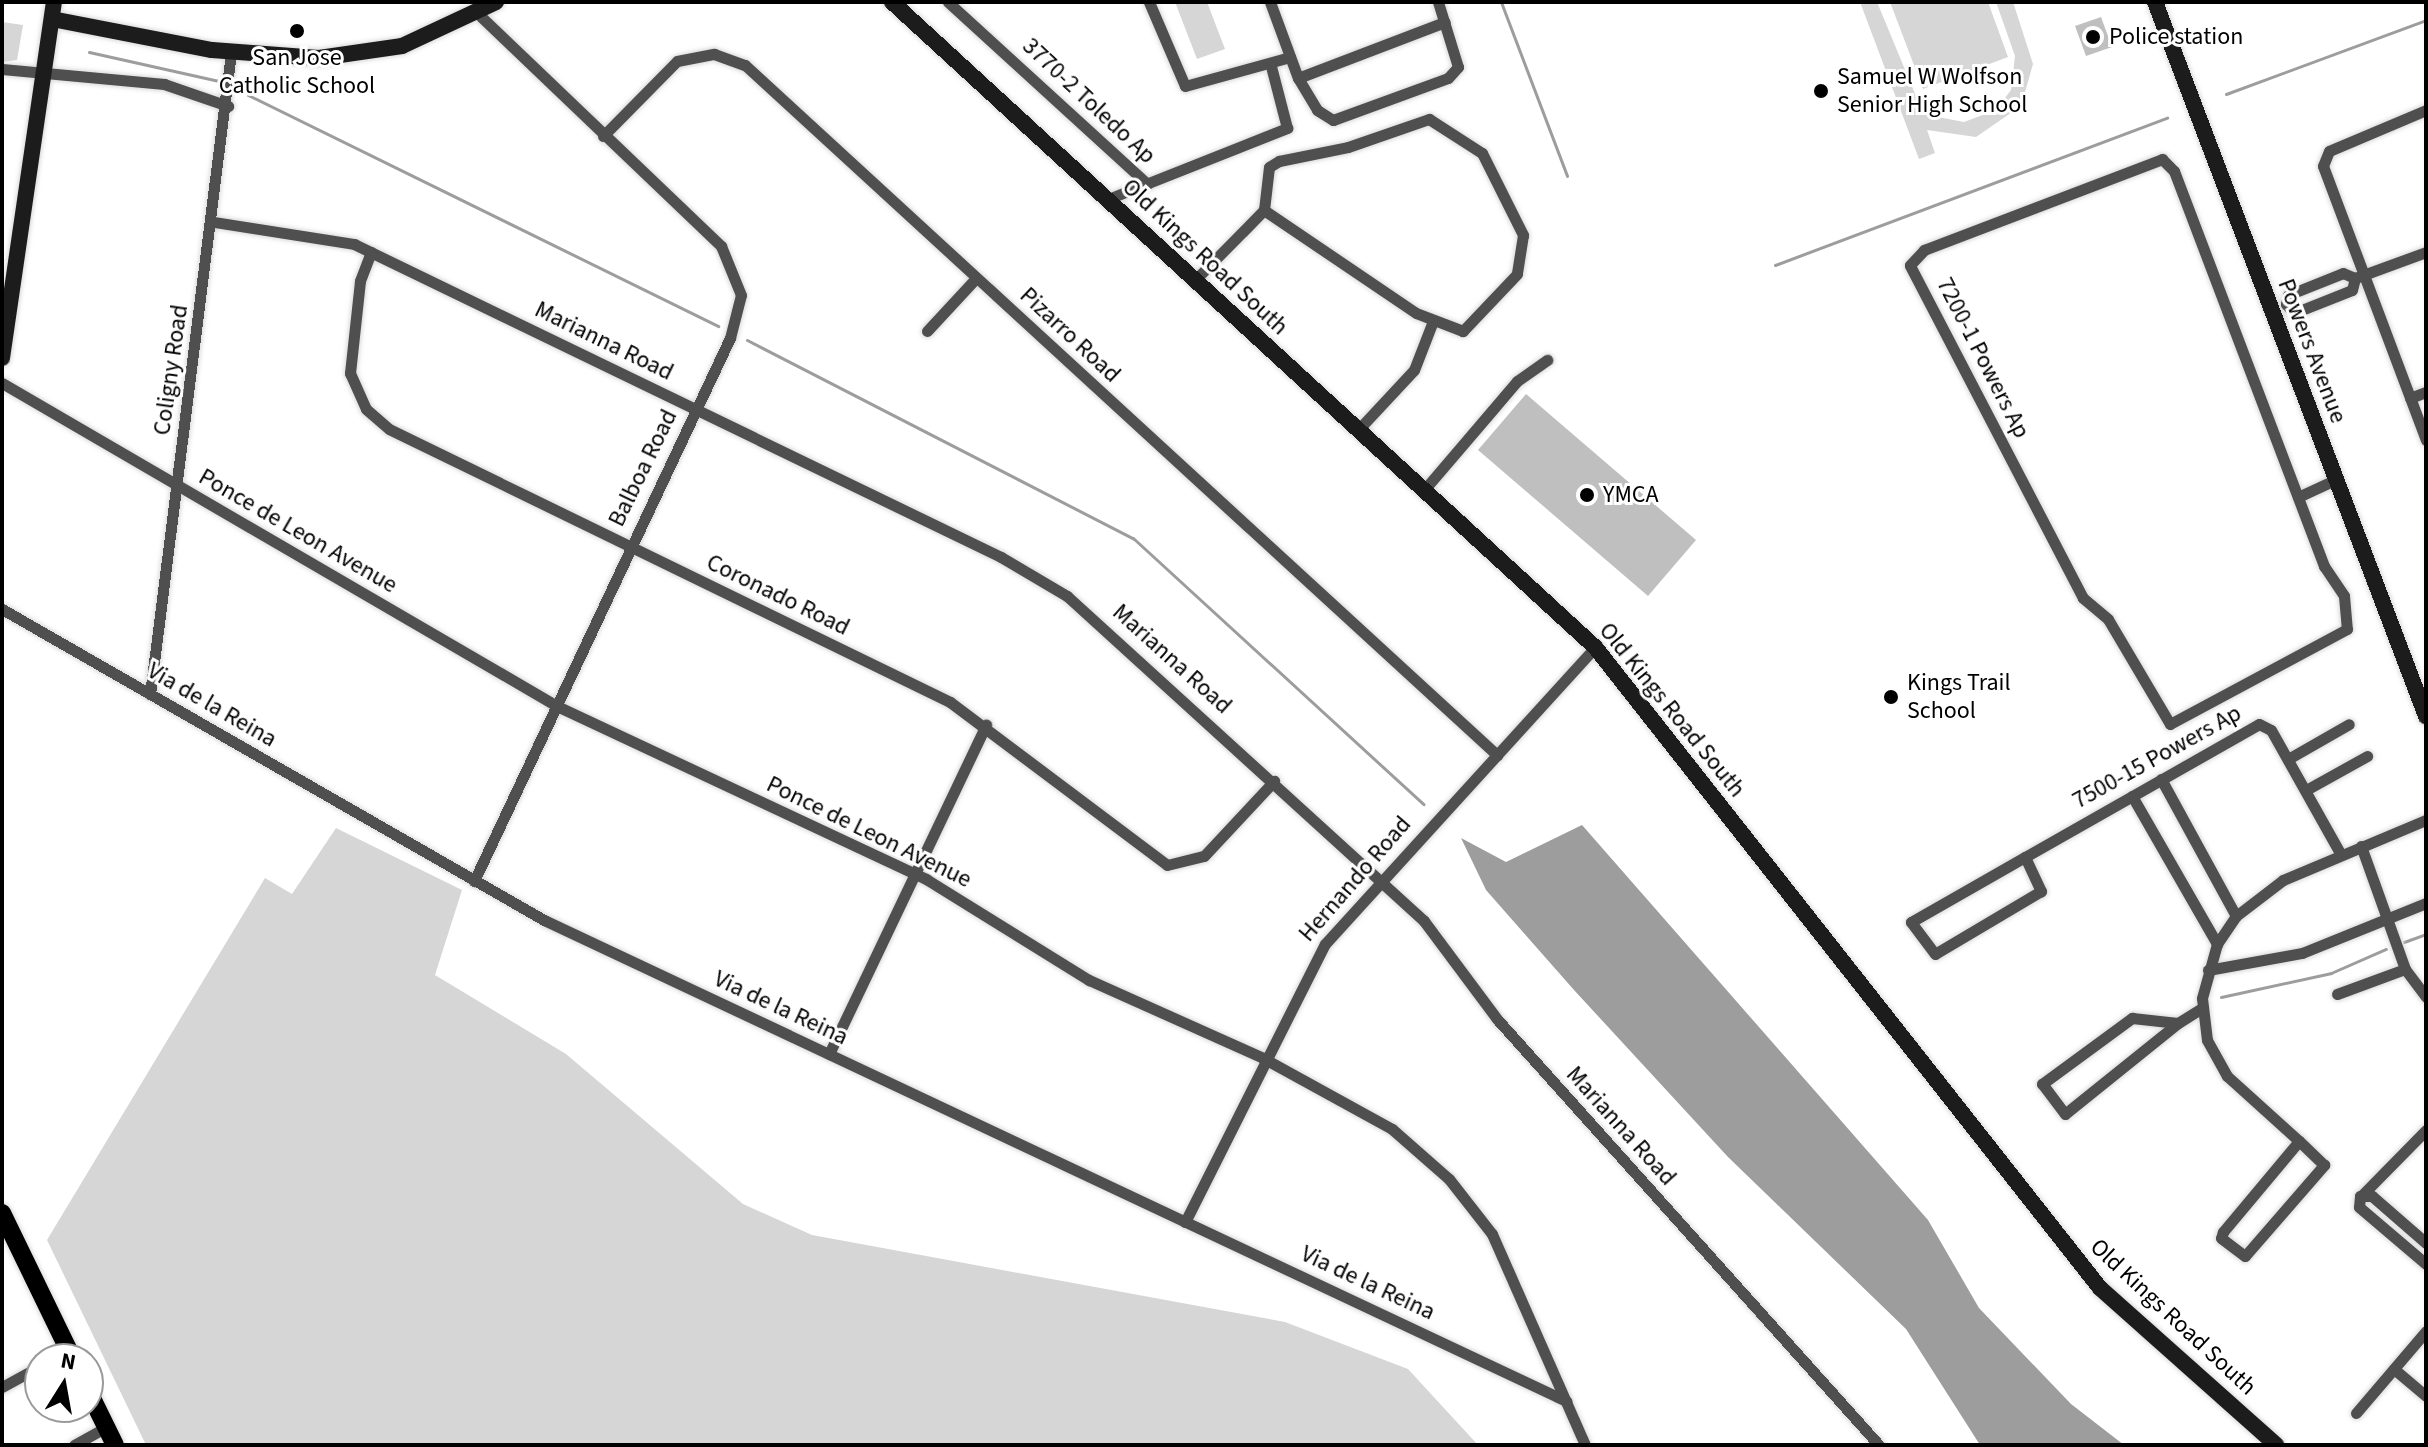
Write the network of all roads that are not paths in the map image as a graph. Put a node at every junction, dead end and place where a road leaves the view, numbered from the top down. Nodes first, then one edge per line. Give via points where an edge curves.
1 (54, 2) edge
2 (496, 2) edge
3 (892, 2) edge
4 (948, 2) edge
5 (1149, 2) edge
6 (1270, 2) edge
7 (1438, 2) edge
8 (2155, 2) edge
9 (479, 15) junction
10 (52, 19) junction
11 (1445, 22) junction
12 (231, 53) junction
13 (1290, 57) junction
14 (1271, 66) junction
15 (2, 69) edge
16 (43, 74) junction
17 (1298, 78) junction
18 (228, 106) junction
19 (2426, 110) edge
20 (603, 136) junction
21 (1147, 184) junction
22 (1108, 199) junction
23 (1264, 210) junction
24 (214, 222) junction
25 (371, 252) junction
26 (2426, 252) edge
27 (2358, 276) junction
28 (976, 278) junction
29 (1195, 280) junction
30 (2279, 307) junction
31 (1433, 321) junction
32 (927, 331) dead end
33 (2, 358) edge
34 (1547, 360) dead end
35 (2, 383) edge
36 (2426, 392) edge
37 (2410, 398) junction
38 (695, 411) junction
39 (1358, 430) junction
40 (2426, 440) edge
41 (2335, 480) junction
42 (176, 485) junction
43 (1424, 490) junction
44 (2298, 497) junction
45 (629, 547) junction
46 (2, 609) edge
47 (1595, 647) junction
48 (150, 694) junction
49 (557, 706) junction
50 (2426, 716) edge
51 (2349, 724) dead end
52 (986, 725) junction
53 (1497, 755) junction
54 (2367, 756) dead end
55 (2288, 759) junction
56 (2161, 779) junction
57 (1274, 781) junction
58 (2306, 790) junction
59 (2132, 796) junction
60 (2426, 820) edge
61 (2361, 846) junction
62 (2340, 853) junction
63 (2025, 857) junction
64 (915, 874) junction
65 (1382, 880) junction
66 (474, 881) junction
67 (2426, 903) edge
68 (2236, 916) junction
69 (2387, 919) junction
70 (2217, 944) junction
71 (2405, 969) junction
72 (2208, 970) junction
73 (2337, 994) dead end
74 (2426, 997) edge
75 (2202, 1008) junction
76 (2178, 1023) junction
77 (829, 1054) junction
78 (1263, 1058) junction
79 (2426, 1130) edge
80 (2299, 1141) junction
81 (2363, 1194) junction
82 (2, 1213) edge
83 (1185, 1222) junction
84 (2426, 1243) edge
85 (2426, 1264) edge
86 (2426, 1331) edge
87 (59, 1343) edge
88 (2394, 1369) junction
89 (24, 1375) edge
90 (2, 1387) edge
91 (2426, 1396) edge
92 (1566, 1401) junction
93 (2356, 1413) dead end
94 (104, 1423) edge
95 (106, 1427) junction
96 (74, 1445) edge
97 (115, 1445) edge
98 (1585, 1445) edge
99 (1879, 1445) edge
100 (2276, 1445) edge

1 - 10 street
2 - 9 street
3 - 22 street, Old Kings Road South
4 - 21 street, 3770-2 Toledo Ap
5 - 14 street via 1185,86
6 - 13 street
7 - 11 street
8 - 30 street, Powers Avenue
9 - 12 street via 362,55
9 - 20 street, Balboa Road
10 - 12 street
10 - 16 street
11 - 17 street
11 - 17 street via 1459,59 1448,78 1346,118 1317,110
12 - 18 street, Coligny Road
13 - 14 street
13 - 17 street
14 - 21 street, 3770-2 Toledo Ap via 1287,128
15 - 16 street
16 - 18 street via 164,84
16 - 33 street
18 - 24 street, Coligny Road
19 - 27 street via 2325,156
20 - 28 street, Pizarro Road via 677,61 699,54 736,60
20 - 38 street, Balboa Road via 721,246 740,282 739,313
21 - 22 street
22 - 29 street, Old Kings Road South
23 - 29 street
23 - 31 street
23 - 31 street via 1269,167 1279,161 1348,147 1429,119 1461,136 1494,170 1520,224 1520,262 1475,325 1463,331
24 - 25 street, Marianna Road via 340,240
24 - 42 street, Coligny Road
25 - 38 street, Marianna Road
25 - 45 street, Coronado Road via 349,360 366,409 389,429
26 - 27 street
27 - 30 street via 2343,273 2301,289
27 - 30 street via 2352,290 2294,313
27 - 37 street
28 - 32 street
28 - 53 street, Pizarro Road
29 - 39 street, Old Kings Road South
30 - 41 street, Powers Avenue
31 - 39 street via 1414,370
34 - 43 street via 1517,381
35 - 42 street, Ponce de Leon Avenue
36 - 37 street
37 - 40 street
38 - 45 street, Balboa Road
38 - 57 street, Marianna Road via 1048,584 1122,640
39 - 43 street, Old Kings Road South
41 - 44 street
41 - 50 street, Powers Avenue
42 - 48 street, Coligny Road
42 - 49 street, Ponce de Leon Avenue
43 - 47 street, Old Kings Road South
44 - 44 street, 7200-1 Powers Ap via 2174,171 2162,159 1924,250 1910,265 2083,598 2108,619 2170,724 2347,629 2344,596 2324,566
45 - 49 street, Balboa Road
45 - 52 street, Coronado Road
46 - 48 street, Via de la Reina
47 - 53 street, Hernando Road
47 - 100 street, Old Kings Road South via 2092,1278
48 - 66 street, Via de la Reina
49 - 64 street, Ponce de Leon Avenue
49 - 66 street, Balboa Road
51 - 55 street
52 - 57 street, Coronado Road via 1167,865 1204,856
52 - 64 street
53 - 65 street, Hernando Road
54 - 58 street
55 - 56 street, 7500-15 Powers Ap via 2271,730 2259,724
55 - 58 street, 7500-15 Powers Ap
56 - 59 street, 7500-15 Powers Ap
56 - 68 street
57 - 65 street, Marianna Road
58 - 62 street, 7500-15 Powers Ap
59 - 63 street, 7500-15 Powers Ap
59 - 70 street
60 - 61 street
61 - 62 street
61 - 69 street
62 - 68 street via 2283,880
63 - 63 street, 7500-15 Powers Ap via 1911,922 1935,954 2041,891
64 - 77 street
64 - 78 street, Ponce de Leon Avenue via 1126,1000
65 - 78 street, Hernando Road via 1318,954
65 - 99 street, Marianna Road
66 - 77 street, Via de la Reina
67 - 69 street
68 - 70 street
69 - 71 street
69 - 72 street via 2302,953
70 - 72 street
71 - 73 street
71 - 74 street
72 - 75 street
75 - 76 street
75 - 80 street via 2207,1040 2227,1076
76 - 76 street via 2065,1114 2042,1084 2124,1020
77 - 83 street, Via de la Reina
78 - 83 street, Hernando Road
78 - 92 street, Ponce de Leon Avenue via 1392,1129 1468,1200 1507,1258
79 - 81 street
80 - 80 street via 2223,1232 2232,1247 2255,1253 2324,1165
81 - 84 street
81 - 85 street via 2359,1207
82 - 87 main road
83 - 92 street, Via de la Reina
86 - 88 street
88 - 91 street
88 - 93 street
89 - 90 street
92 - 98 street, Ponce de Leon Avenue
94 - 95 main road
95 - 96 street
95 - 97 main road

